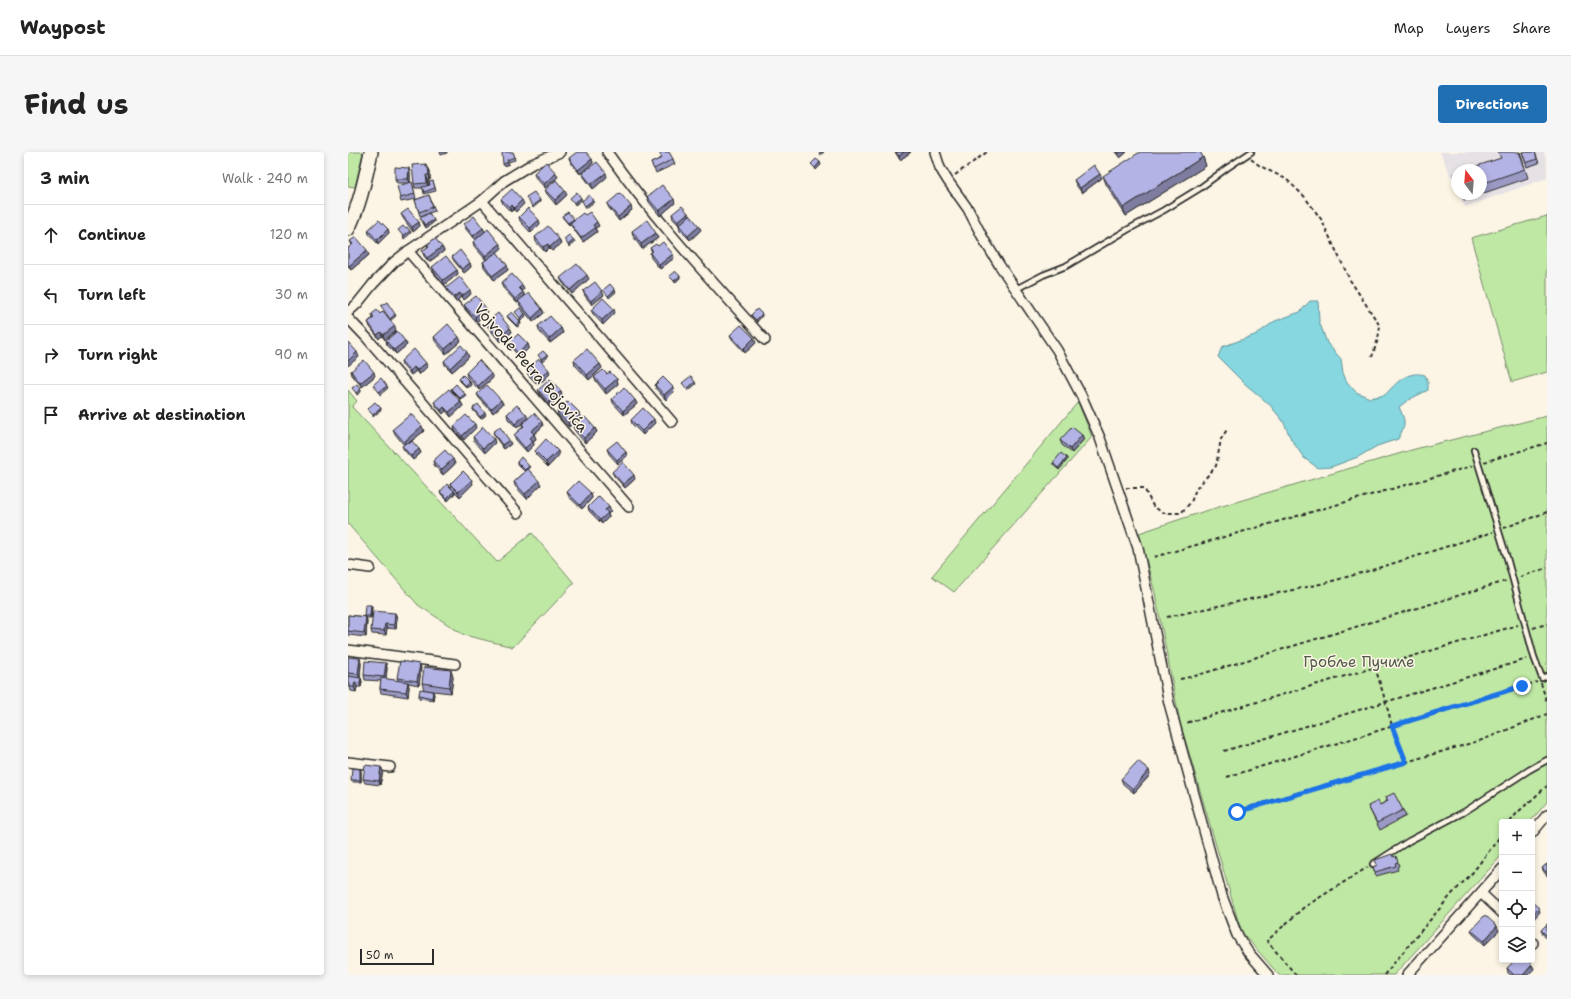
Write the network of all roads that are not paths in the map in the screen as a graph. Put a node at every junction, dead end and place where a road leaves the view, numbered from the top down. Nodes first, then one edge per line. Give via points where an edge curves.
1 (371, 152) edge
2 (560, 152) edge
3 (607, 152) edge
4 (935, 152) edge
5 (1250, 154) edge
6 (482, 201) junction
7 (348, 229) edge
8 (408, 251) junction
9 (1016, 289) junction
10 (348, 312) edge
11 (348, 318) edge
12 (765, 340) dead end
13 (672, 422) dead end
14 (1474, 450) dead end
15 (629, 506) dead end
16 (518, 513) dead end
17 (348, 565) edge
18 (370, 568) dead end
19 (348, 650) edge
20 (455, 664) dead end
21 (1547, 676) edge
22 (1547, 760) edge
23 (348, 762) edge
24 (390, 767) dead end
25 (1547, 815) edge
26 (1535, 829) edge
27 (1373, 864) road end
28 (1499, 873) edge
29 (1482, 894) junction
30 (1499, 910) edge
31 (1268, 975) edge
32 (1407, 975) edge

1 - 7 street via 356,214
2 - 6 street via 532,164 504,181
3 - 12 street via 693,260
4 - 9 street via 940,168
5 - 9 lane via 1164,210 1066,266
6 - 8 street
6 - 13 street
8 - 10 street via 394,262
8 - 15 street, Vojvode Petra Bojovića
9 - 31 street via 1057,350 1100,438 1138,548 1169,704 1222,896 1237,935
11 - 16 street
14 - 21 lane via 1534,657 1542,678
17 - 18 street
19 - 20 street
22 - 27 lane via 1464,812 1409,841
23 - 24 street
25 - 26 street
28 - 29 street
29 - 30 street
29 - 32 street

